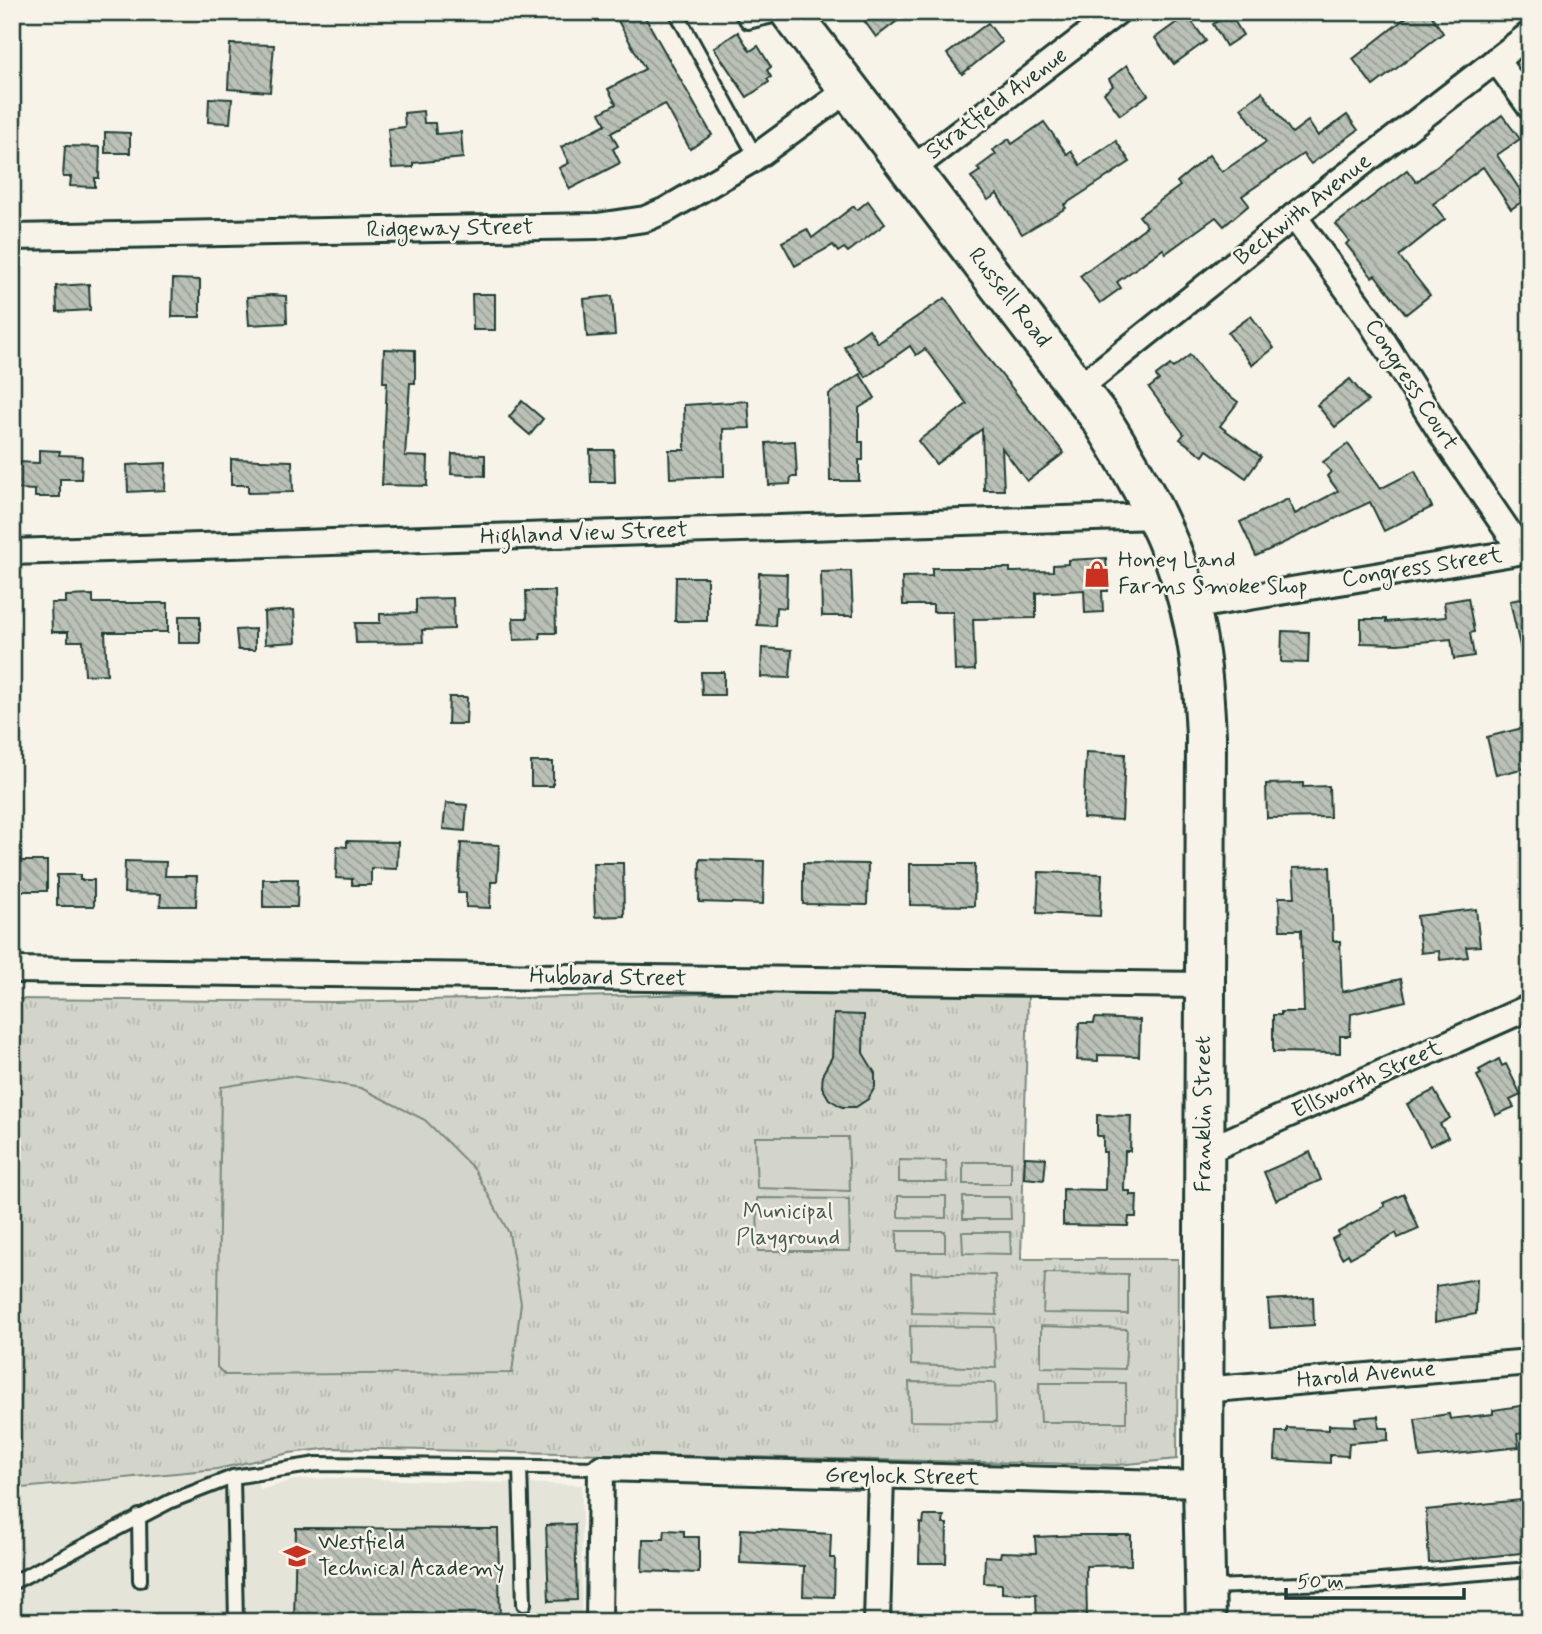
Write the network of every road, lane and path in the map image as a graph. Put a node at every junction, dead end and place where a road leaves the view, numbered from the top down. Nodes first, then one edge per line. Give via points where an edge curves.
1 (676, 12) edge
2 (740, 12) edge
3 (775, 12) edge
4 (790, 12) edge
5 (1117, 12) edge
6 (1530, 34) edge
7 (1496, 60) junction
8 (849, 89) junction
9 (1530, 107) edge
10 (756, 157) junction
11 (911, 170) junction
12 (1294, 216) junction
13 (12, 237) edge
14 (1079, 388) junction
15 (1156, 516) junction
16 (1530, 550) edge
17 (12, 552) edge
18 (1190, 607) junction
19 (12, 970) edge
20 (1205, 985) junction
21 (1530, 1007) edge
22 (1204, 1152) junction
23 (1530, 1362) edge
24 (1203, 1390) junction
25 (520, 1467) junction
26 (601, 1468) junction
27 (881, 1476) junction
28 (233, 1477) junction
29 (1203, 1483) junction
30 (139, 1516) junction
31 (1530, 1569) edge
32 (140, 1580) dead end
33 (12, 1583) edge
34 (524, 1604) dead end
35 (1205, 1605) edge
36 (236, 1622) edge
37 (600, 1622) edge
38 (877, 1622) edge

1 - 10 lane
2 - 3 lane via 748,22
4 - 8 main road, Russell Road
5 - 11 street, Stratfield Avenue
6 - 7 street, Beckwith Avenue
7 - 9 street
7 - 12 street, Beckwith Avenue
8 - 10 street, Ridgeway Street
8 - 11 main road, Russell Road
10 - 13 street, Ridgeway Street via 666,210 645,219 597,226
11 - 14 main road, Russell Road
12 - 14 street, Beckwith Avenue
12 - 16 street, Congress Court via 1371,322 1516,543
14 - 15 main road, Russell Road via 1121,451
15 - 17 street, Highland View Street
15 - 18 main road, Russell Road
16 - 18 street, Congress Street
18 - 20 main road, Franklin Street via 1205,705
19 - 20 street, Hubbard Street
20 - 22 main road, Franklin Street
21 - 22 street, Ellsworth Street
22 - 24 main road, Franklin Street
23 - 24 street, Harold Avenue
24 - 29 main road, Franklin Street
25 - 26 lane
25 - 28 lane via 317,1464
25 - 34 lane
26 - 27 street, Greylock Street
26 - 37 street
27 - 29 street, Greylock Street
27 - 38 street
28 - 30 lane
28 - 36 lane
29 - 35 main road, Franklin Street
30 - 32 lane
30 - 33 lane
31 - 35 lane via 1368,1582 1243,1584

